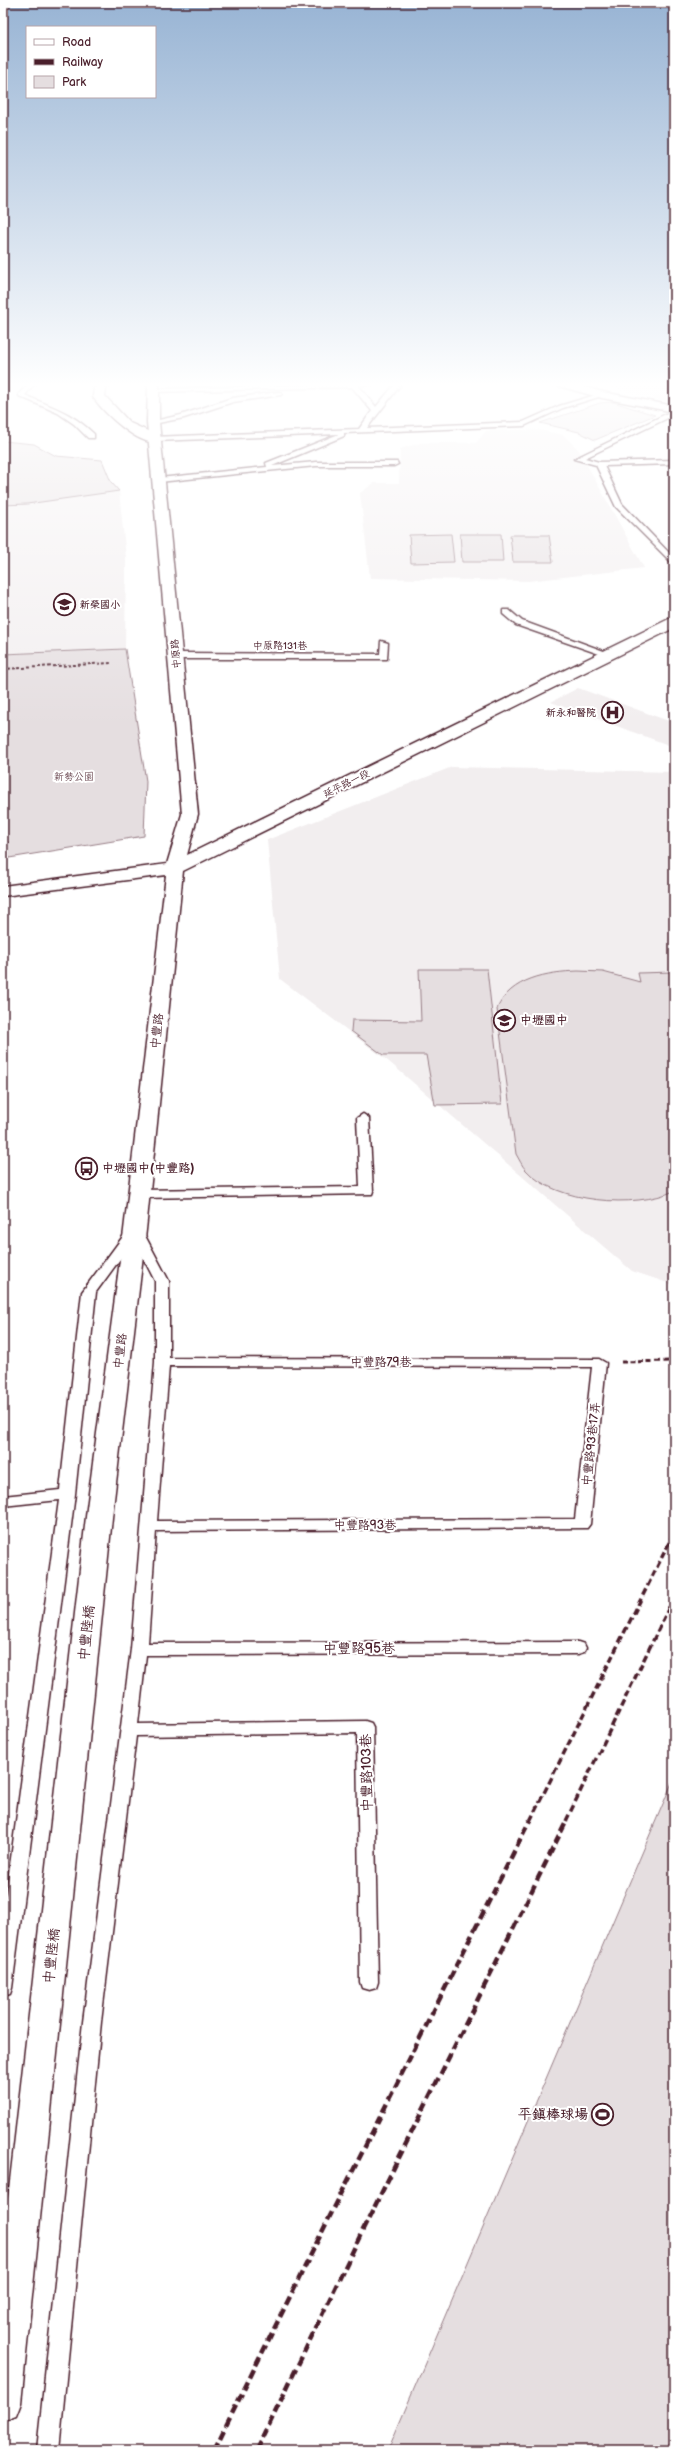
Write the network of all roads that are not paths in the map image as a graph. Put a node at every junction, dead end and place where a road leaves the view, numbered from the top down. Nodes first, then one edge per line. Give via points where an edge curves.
1 (161, 497) edge
2 (616, 497) edge
3 (674, 562) edge
4 (506, 612) dead end
5 (674, 622) edge
6 (384, 643) dead end
7 (608, 654) junction
8 (176, 656) junction
9 (175, 868) junction
10 (3, 891) edge
11 (363, 1118) dead end
12 (138, 1194) junction
13 (135, 1230) junction
14 (162, 1362) junction
15 (599, 1363) joint
16 (67, 1494) junction
17 (3, 1501) edge
18 (100, 1508) joint
19 (582, 1524) joint
20 (149, 1526) junction
21 (578, 1648) dead end
22 (139, 1649) junction
23 (129, 1730) junction
24 (369, 1982) dead end
25 (3, 1988) edge
26 (3, 2403) edge
27 (48, 2450) edge

1 - 8 main road, 中原路
2 - 3 lane via 620,505
4 - 7 lane via 519,623
5 - 7 main road, 延平路一段
6 - 8 lane, 中原路131巷 via 384,657
7 - 9 main road, 延平路一段
8 - 9 main road, 中原路 via 190,814
9 - 10 main road, 延平路一段
9 - 12 main road, 中豐路
11 - 12 lane via 367,1191
12 - 13 main road, 中豐路
13 - 14 lane via 162,1281
13 - 16 lane via 89,1292
13 - 18 main road, 中豐路
14 - 15 lane, 中豐路79巷
14 - 20 lane
15 - 19 lane, 中豐路93巷17弄
16 - 17 lane
16 - 25 lane
18 - 26 main road, 中豐陸橋
19 - 20 lane, 中豐路93巷
20 - 22 lane
21 - 22 lane, 中豐路95巷
22 - 23 lane
23 - 24 lane, 中豐路103巷 via 365,1727
23 - 27 lane via 91,2030

